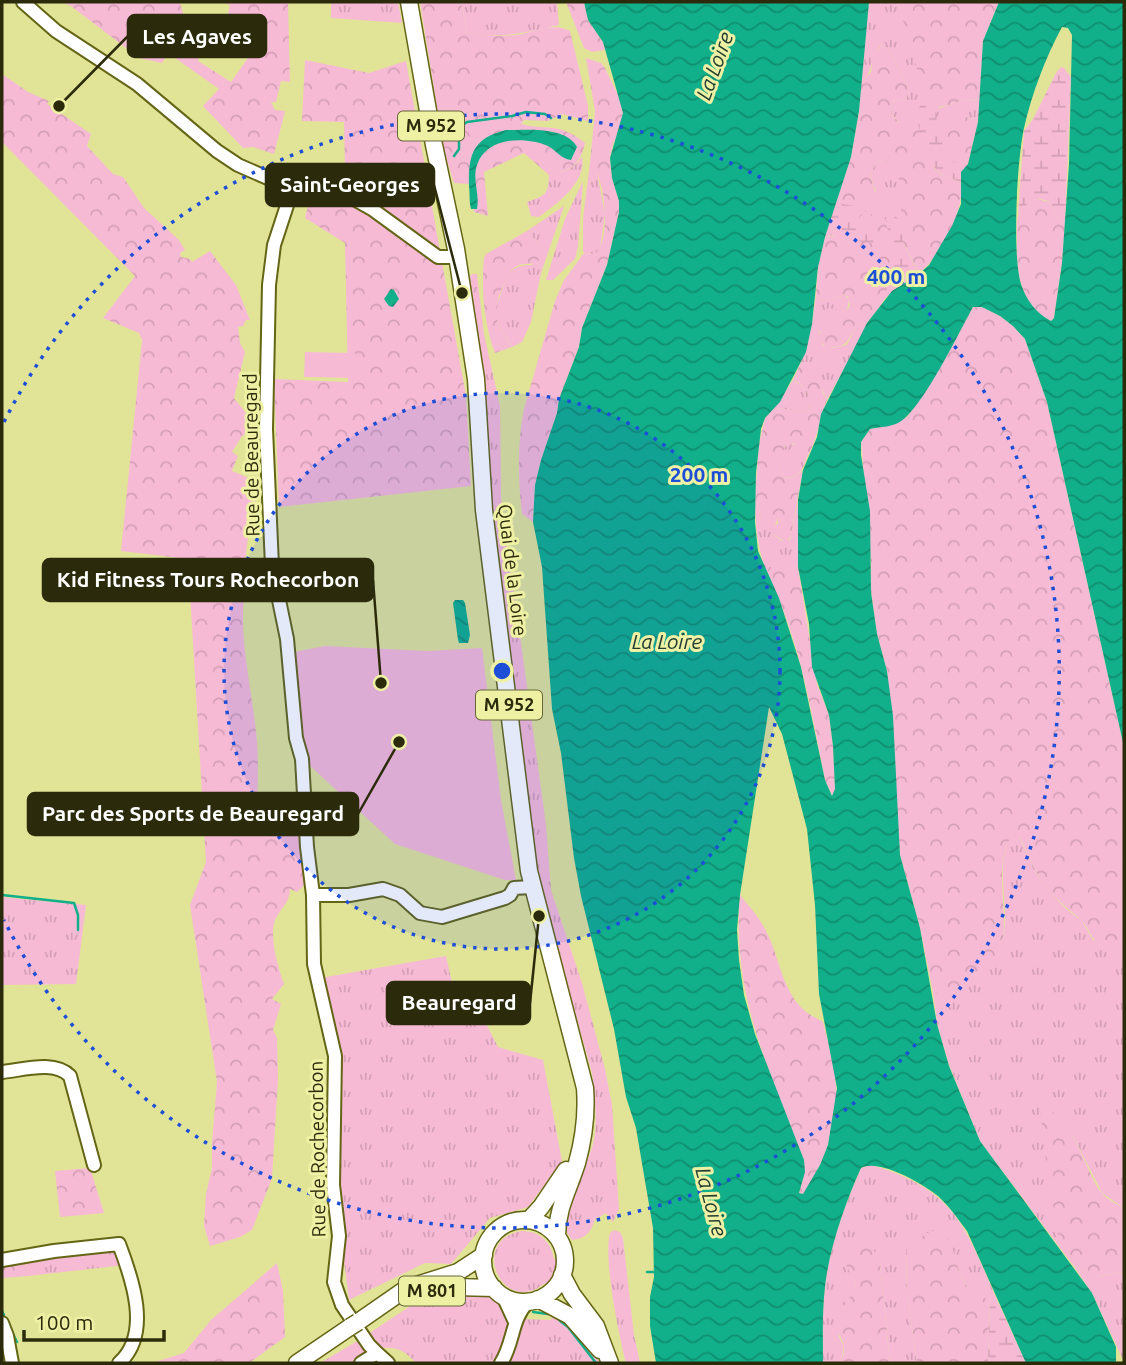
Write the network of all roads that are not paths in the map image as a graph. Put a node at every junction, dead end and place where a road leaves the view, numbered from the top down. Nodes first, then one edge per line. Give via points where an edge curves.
1 (23, 2) edge
2 (409, 2) edge
3 (293, 187) junction
4 (457, 257) junction
5 (532, 887) junction
6 (312, 893) junction
7 (2, 1072) edge
8 (582, 1141) junction
9 (94, 1165) dead end
10 (529, 1220) junction
11 (557, 1236) junction
12 (484, 1255) junction
13 (2, 1260) edge
14 (562, 1275) junction
15 (498, 1292) junction
16 (533, 1301) junction
17 (374, 1311) junction
18 (515, 1322) junction
19 (2, 1323) edge
20 (377, 1353) junction
21 (12, 1363) edge
22 (120, 1363) edge
23 (297, 1363) edge
24 (361, 1363) edge
25 (388, 1363) edge
26 (501, 1363) edge
27 (610, 1363) edge

1 - 3 street via 56,31 149,94 217,151
2 - 4 main road, Quai de la Loire / M 952
3 - 4 street via 347,195 438,257
3 - 6 street, Rue de Beauregard via 271,267 266,429 272,566 287,639 302,759
4 - 5 main road, Quai de la Loire / M 952 via 476,379 486,523
5 - 6 street via 514,888 505,898 442,917 420,913 400,895 383,890 349,895
5 - 8 main road, Quai de la Loire / M 952 via 581,1068 586,1105
6 - 20 street, Rue de Rochecorbon via 314,964 335,1056 333,1185 338,1247 334,1282 342,1306
7 - 9 street via 55,1067 70,1076
8 - 10 main road, M 952
8 - 11 main road, M 952 via 560,1205
10 - 11 main road
10 - 12 main road via 505,1225 487,1243
11 - 14 main road via 565,1257
12 - 15 main road via 487,1278
12 - 17 main road, M 801 via 458,1272 407,1289
13 - 22 street via 119,1244 137,1315 134,1337
14 - 16 main road via 557,1286
14 - 27 main road via 596,1326
15 - 16 main road via 511,1300
15 - 17 main road, M 801 via 446,1288
15 - 18 street
16 - 18 street
16 - 27 main road via 570,1316
17 - 23 main road, M 801
18 - 26 street
19 - 21 street
20 - 24 street
20 - 25 street, Rue de Rochecorbon

